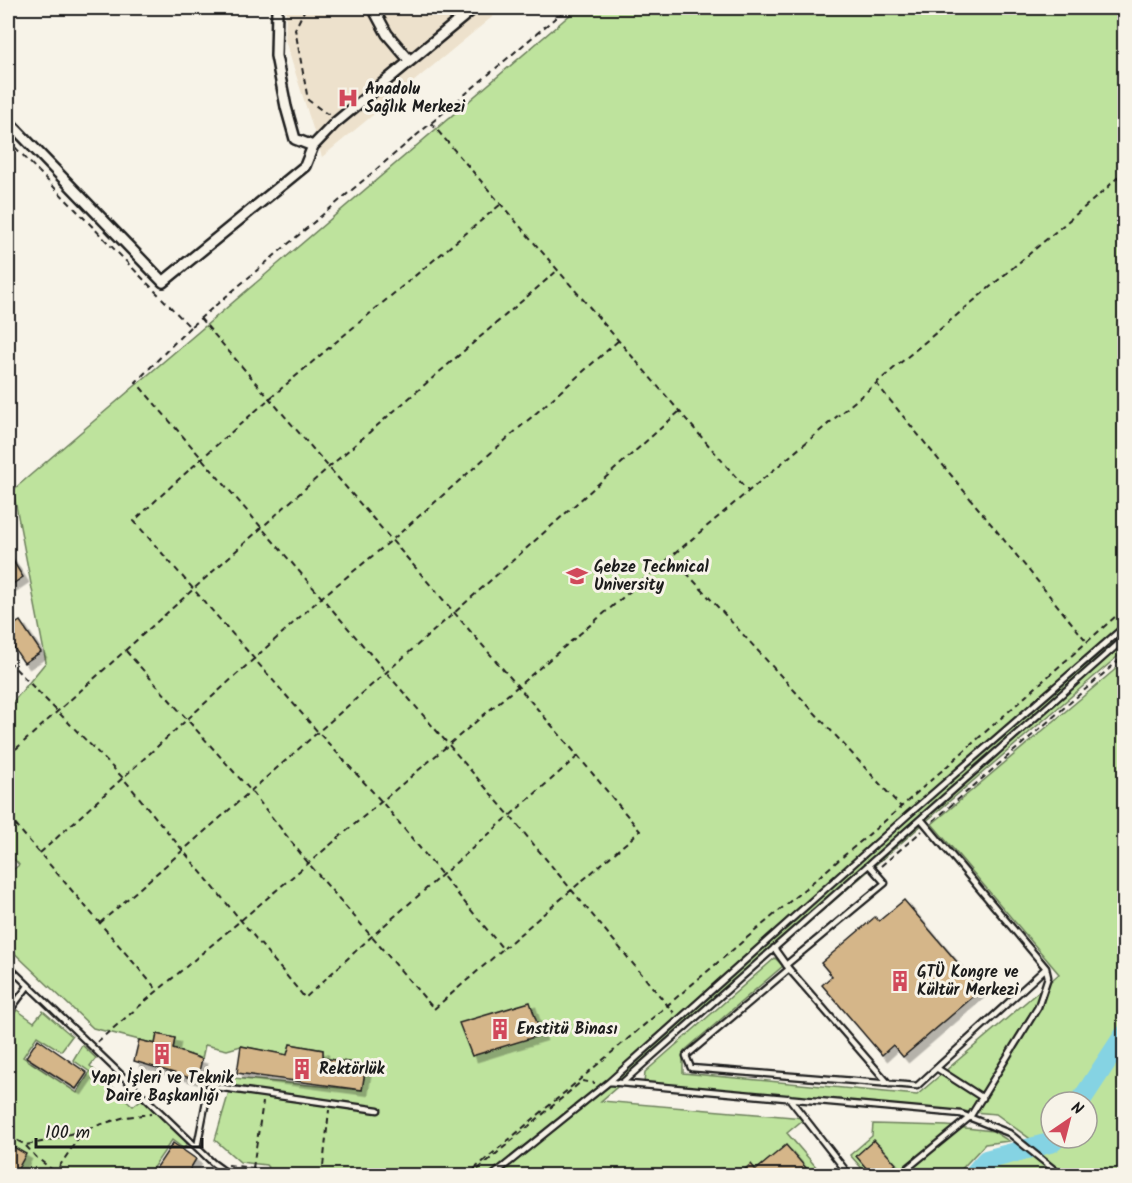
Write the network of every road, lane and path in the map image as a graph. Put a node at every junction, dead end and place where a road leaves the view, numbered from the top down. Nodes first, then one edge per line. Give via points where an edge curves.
1 (277, 8) edge
2 (303, 8) edge
3 (373, 8) edge
4 (474, 8) edge
5 (410, 61) junction
6 (336, 113) dead end
7 (8, 121) edge
8 (431, 123) dead end
9 (313, 146) junction
10 (1125, 171) edge
11 (501, 204) junction
12 (558, 270) junction
13 (200, 318) dead end
14 (190, 327) dead end
15 (619, 340) junction
16 (876, 382) junction
17 (269, 398) junction
18 (680, 411) junction
19 (201, 457) junction
20 (329, 467) junction
21 (748, 491) junction
22 (262, 528) junction
23 (392, 540) junction
24 (672, 557) junction
25 (195, 589) junction
26 (322, 597) junction
27 (1125, 609) edge
28 (454, 613) junction
29 (1125, 627) edge
30 (1125, 639) edge
31 (1087, 642) junction
32 (126, 651) junction
33 (1095, 652) junction
34 (254, 659) junction
35 (8, 661) edge
36 (386, 672) junction
37 (518, 687) junction
38 (59, 711) junction
39 (188, 719) junction
40 (318, 732) junction
41 (449, 745) junction
42 (8, 756) edge
43 (578, 756) junction
44 (123, 778) junction
45 (251, 791) junction
46 (382, 802) junction
47 (901, 807) junction
48 (8, 816) edge
49 (510, 816) junction
50 (921, 819) junction
51 (184, 850) junction
52 (40, 853) junction
53 (309, 864) junction
54 (869, 865) junction
55 (442, 875) junction
56 (572, 889) junction
57 (240, 922) junction
58 (100, 923) junction
59 (371, 937) junction
60 (774, 948) junction
61 (503, 949) junction
62 (8, 966) edge
63 (788, 967) junction
64 (1046, 968) junction
65 (28, 986) junction
66 (158, 991) junction
67 (667, 1004) junction
68 (8, 1013) edge
69 (680, 1020) junction
70 (92, 1047) junction
71 (938, 1069) junction
72 (623, 1082) junction
73 (608, 1083) junction
74 (889, 1084) junction
75 (264, 1094) junction
76 (789, 1098) junction
77 (983, 1098) junction
78 (330, 1103) junction
79 (378, 1110) dead end
80 (162, 1114) junction
81 (970, 1118) junction
82 (85, 1128) junction
83 (8, 1136) edge
84 (26, 1145) junction
85 (197, 1147) junction
86 (213, 1163) junction
87 (253, 1168) junction
88 (54, 1174) edge
89 (60, 1176) edge
90 (231, 1176) edge
91 (264, 1176) edge
92 (322, 1176) edge
93 (466, 1176) edge
94 (470, 1176) edge
95 (492, 1176) edge
96 (850, 1176) edge
97 (898, 1176) edge
98 (1062, 1176) edge

1 - 9 street via 276,56 285,107 295,139
2 - 6 path via 295,29 308,100 327,114
3 - 5 street via 387,34
4 - 5 street
5 - 9 street
7 - 9 street via 163,282 305,166
8 - 11 path
10 - 16 path
11 - 12 path
11 - 17 path
12 - 15 path
12 - 20 path
13 - 17 path
14 - 19 path via 136,382
15 - 18 path
15 - 23 path
16 - 21 path
16 - 31 path
17 - 19 path
17 - 20 path
18 - 21 path
18 - 28 path
19 - 22 path
19 - 25 path via 134,521
20 - 22 path
20 - 23 path
21 - 24 path
22 - 25 path
22 - 26 path
23 - 26 path
23 - 28 path
24 - 37 path
24 - 47 path
25 - 32 path
25 - 34 path
26 - 34 path
26 - 36 path
27 - 31 path
28 - 36 path
28 - 37 path
29 - 33 lane
30 - 50 lane
31 - 33 path
31 - 47 path
32 - 38 path
32 - 39 path
33 - 69 lane
34 - 39 path
34 - 40 path
35 - 38 path
36 - 40 path
36 - 41 path
37 - 41 path
37 - 43 path
38 - 42 path
38 - 44 path
39 - 44 path
39 - 45 path
40 - 45 path
40 - 46 path
41 - 46 path
41 - 49 path
43 - 49 path
43 - 56 path via 640,831
44 - 51 path
44 - 52 path
45 - 51 path
45 - 53 path
46 - 53 path
46 - 55 path
47 - 67 path
48 - 52 path
49 - 55 path
49 - 56 path
50 - 54 lane
50 - 64 lane
51 - 57 path
51 - 58 path
52 - 58 path
53 - 57 path
53 - 59 path
54 - 60 lane
54 - 63 lane via 885,883
55 - 59 path
55 - 61 path
56 - 61 path
56 - 67 path
57 - 59 path via 305,998
57 - 66 path
58 - 66 path
59 - 61 path via 434,1009
60 - 63 lane
60 - 72 lane
62 - 65 lane
63 - 74 lane
63 - 74 lane via 686,1056 691,1068
64 - 71 lane
64 - 77 lane via 1048,977 1038,1007
65 - 68 lane
65 - 70 lane
66 - 70 path
67 - 69 path
67 - 93 path
69 - 73 lane
70 - 80 lane
71 - 74 lane via 916,1086
71 - 77 lane
72 - 73 lane
72 - 76 lane
73 - 94 path via 582,1081
73 - 95 lane
75 - 78 lane
75 - 85 lane via 208,1086
75 - 87 path
76 - 81 lane
76 - 96 lane
77 - 81 lane
78 - 79 lane
78 - 92 path
80 - 82 path via 125,1116
80 - 85 lane
81 - 97 lane
81 - 98 lane via 1010,1133
82 - 84 path
82 - 88 path
83 - 84 path
84 - 88 path
85 - 86 lane
86 - 87 path
86 - 90 lane
87 - 91 path
88 - 89 path

